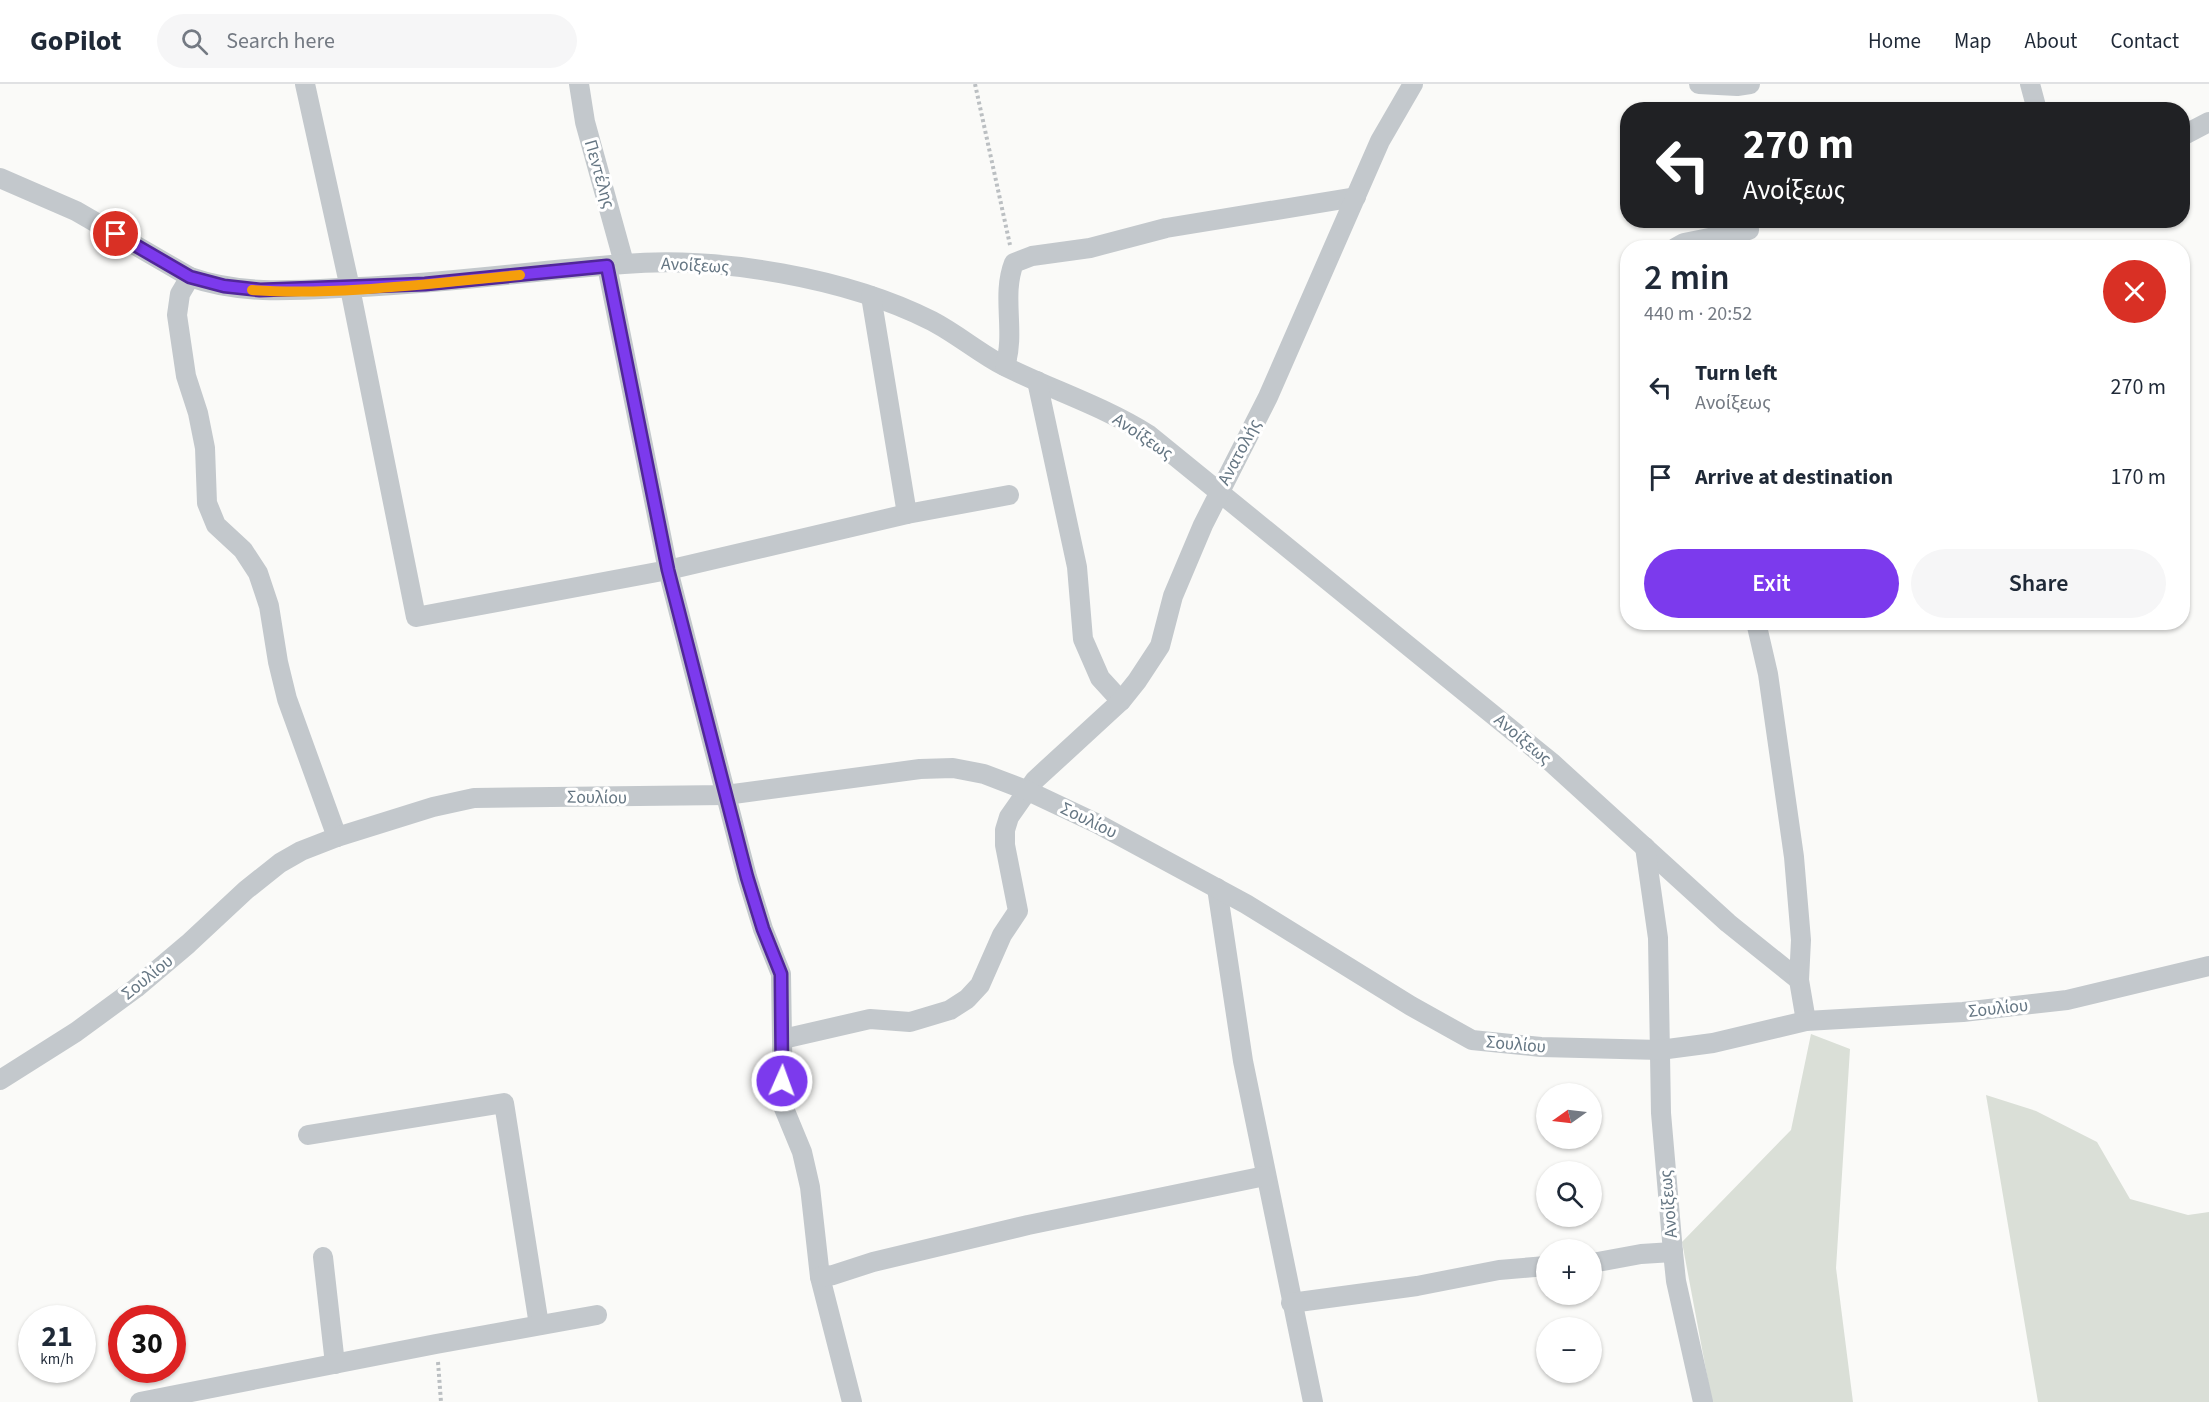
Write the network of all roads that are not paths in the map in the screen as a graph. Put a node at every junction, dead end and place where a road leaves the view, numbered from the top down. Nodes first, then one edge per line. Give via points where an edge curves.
1 (305, 84) edge
2 (579, 84) edge
3 (1413, 84) edge
4 (1699, 84) edge
5 (1750, 84) edge
6 (2030, 84) edge
7 (2035, 102) edge
8 (2209, 122) edge
9 (2190, 132) edge
10 (0, 178) edge
11 (1356, 197) junction
12 (1749, 230) dead end
13 (1699, 240) edge
14 (616, 265) junction
15 (190, 277) junction
16 (350, 288) junction
17 (872, 296) junction
18 (1005, 366) junction
19 (1037, 381) junction
20 (1218, 491) junction
21 (1009, 495) dead end
22 (907, 514) junction
23 (668, 570) junction
24 (1758, 630) edge
25 (1121, 701) junction
26 (1026, 790) junction
27 (726, 795) junction
28 (337, 837) junction
29 (1645, 847) junction
30 (1217, 888) junction
31 (2209, 966) edge
32 (1799, 980) junction
33 (1806, 1021) junction
34 (783, 1039) junction
35 (1660, 1050) junction
36 (0, 1080) edge
37 (308, 1135) dead end
38 (1265, 1176) junction
39 (1672, 1252) junction
40 (323, 1257) dead end
41 (1602, 1261) edge
42 (1536, 1267) edge
43 (820, 1277) junction
44 (1292, 1303) junction
45 (597, 1315) dead end
46 (539, 1325) junction
47 (335, 1364) junction
48 (140, 1402) edge
49 (852, 1402) edge
50 (1313, 1402) edge
51 (1703, 1402) edge

1 - 16 street
2 - 14 street, Πεντέλης
3 - 11 street, Ανατολής via 1380,141
4 - 5 street
6 - 7 street
8 - 9 street
10 - 15 street, Ανοίξεως via 76,211
11 - 18 street via 1166,228 1090,248 1032,255 1014,263 1008,278 1011,336
11 - 20 street, Ανατολής via 1268,397
12 - 13 street
14 - 16 street, Ανοίξεως
14 - 17 street, Ανοίξεως via 729,266
14 - 23 street, Πεντέλης
15 - 16 street, Ανοίξεως via 238,289
15 - 28 street via 180,294 177,315 186,376 206,448 207,503 216,525 243,550 258,573 287,699
16 - 23 street via 416,618
17 - 18 street, Ανοίξεως via 932,321
17 - 22 street
18 - 19 street, Ανοίξεως
19 - 20 street, Ανοίξεως via 1132,424
19 - 25 street via 1077,567 1083,639 1100,678
20 - 25 street, Ανατολής via 1173,596 1161,643
20 - 29 street, Ανοίξεως via 1542,754
21 - 22 street
22 - 23 street
23 - 27 street, Πεντέλης
24 - 32 street via 1768,674 1794,856 1801,940
25 - 26 street, Ανατολής
26 - 27 street, Σουλίου via 984,774 940,768
26 - 30 street, Σουλίου
26 - 34 street, Ανατολής via 1009,817 1005,835 1018,911 974,992 950,1010 917,1021 870,1019
27 - 28 street, Σουλίου via 474,798
27 - 34 street, Πεντέλης via 763,929 781,974
28 - 36 street, Σουλίου via 280,863 135,988 76,1032
29 - 32 street via 1728,923
29 - 35 street, Ανοίξεως via 1659,938
30 - 35 street, Σουλίου via 1472,1040 1541,1047
30 - 38 street
31 - 33 street, Σουλίου via 2048,1003
32 - 33 street
33 - 35 street, Σουλίου via 1713,1043
34 - 43 street, Πεντέλης via 783,1106 802,1152 810,1187
35 - 39 street, Ανοίξεως
37 - 46 street via 504,1103
38 - 43 street via 1028,1226
38 - 44 street
39 - 41 street
39 - 51 street, Ανοίξεως
40 - 47 street
42 - 44 street
43 - 49 street, Πεντέλης
44 - 50 street
45 - 46 street
46 - 47 street
47 - 48 street

